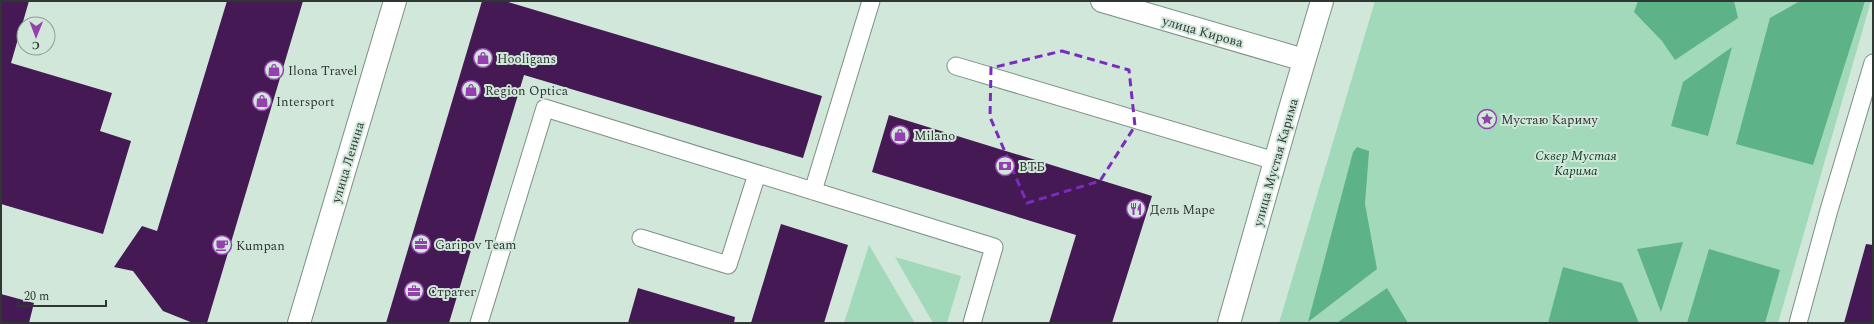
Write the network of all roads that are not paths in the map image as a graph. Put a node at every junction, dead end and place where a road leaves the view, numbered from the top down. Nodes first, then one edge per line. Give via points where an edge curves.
1 (395, 1) edge
2 (871, 1) edge
3 (1102, 1) edge
4 (1322, 1) edge
5 (1304, 60) junction
6 (1873, 63) edge
7 (956, 66) dead end
8 (1275, 161) junction
9 (757, 174) junction
10 (813, 191) junction
11 (641, 238) dead end
12 (299, 323) edge
13 (479, 323) edge
14 (972, 323) edge
15 (1229, 323) edge
16 (1798, 323) edge

1 - 12 street, улица Ленина
2 - 10 lane
3 - 5 street, улица Кирова
4 - 5 street, улица Мустая Карима
5 - 8 street, улица Мустая Карима
6 - 16 lane
7 - 8 lane
8 - 15 street, улица Мустая Карима
9 - 10 lane
9 - 11 lane via 728,266
9 - 13 lane via 545,108
10 - 14 lane via 994,247

